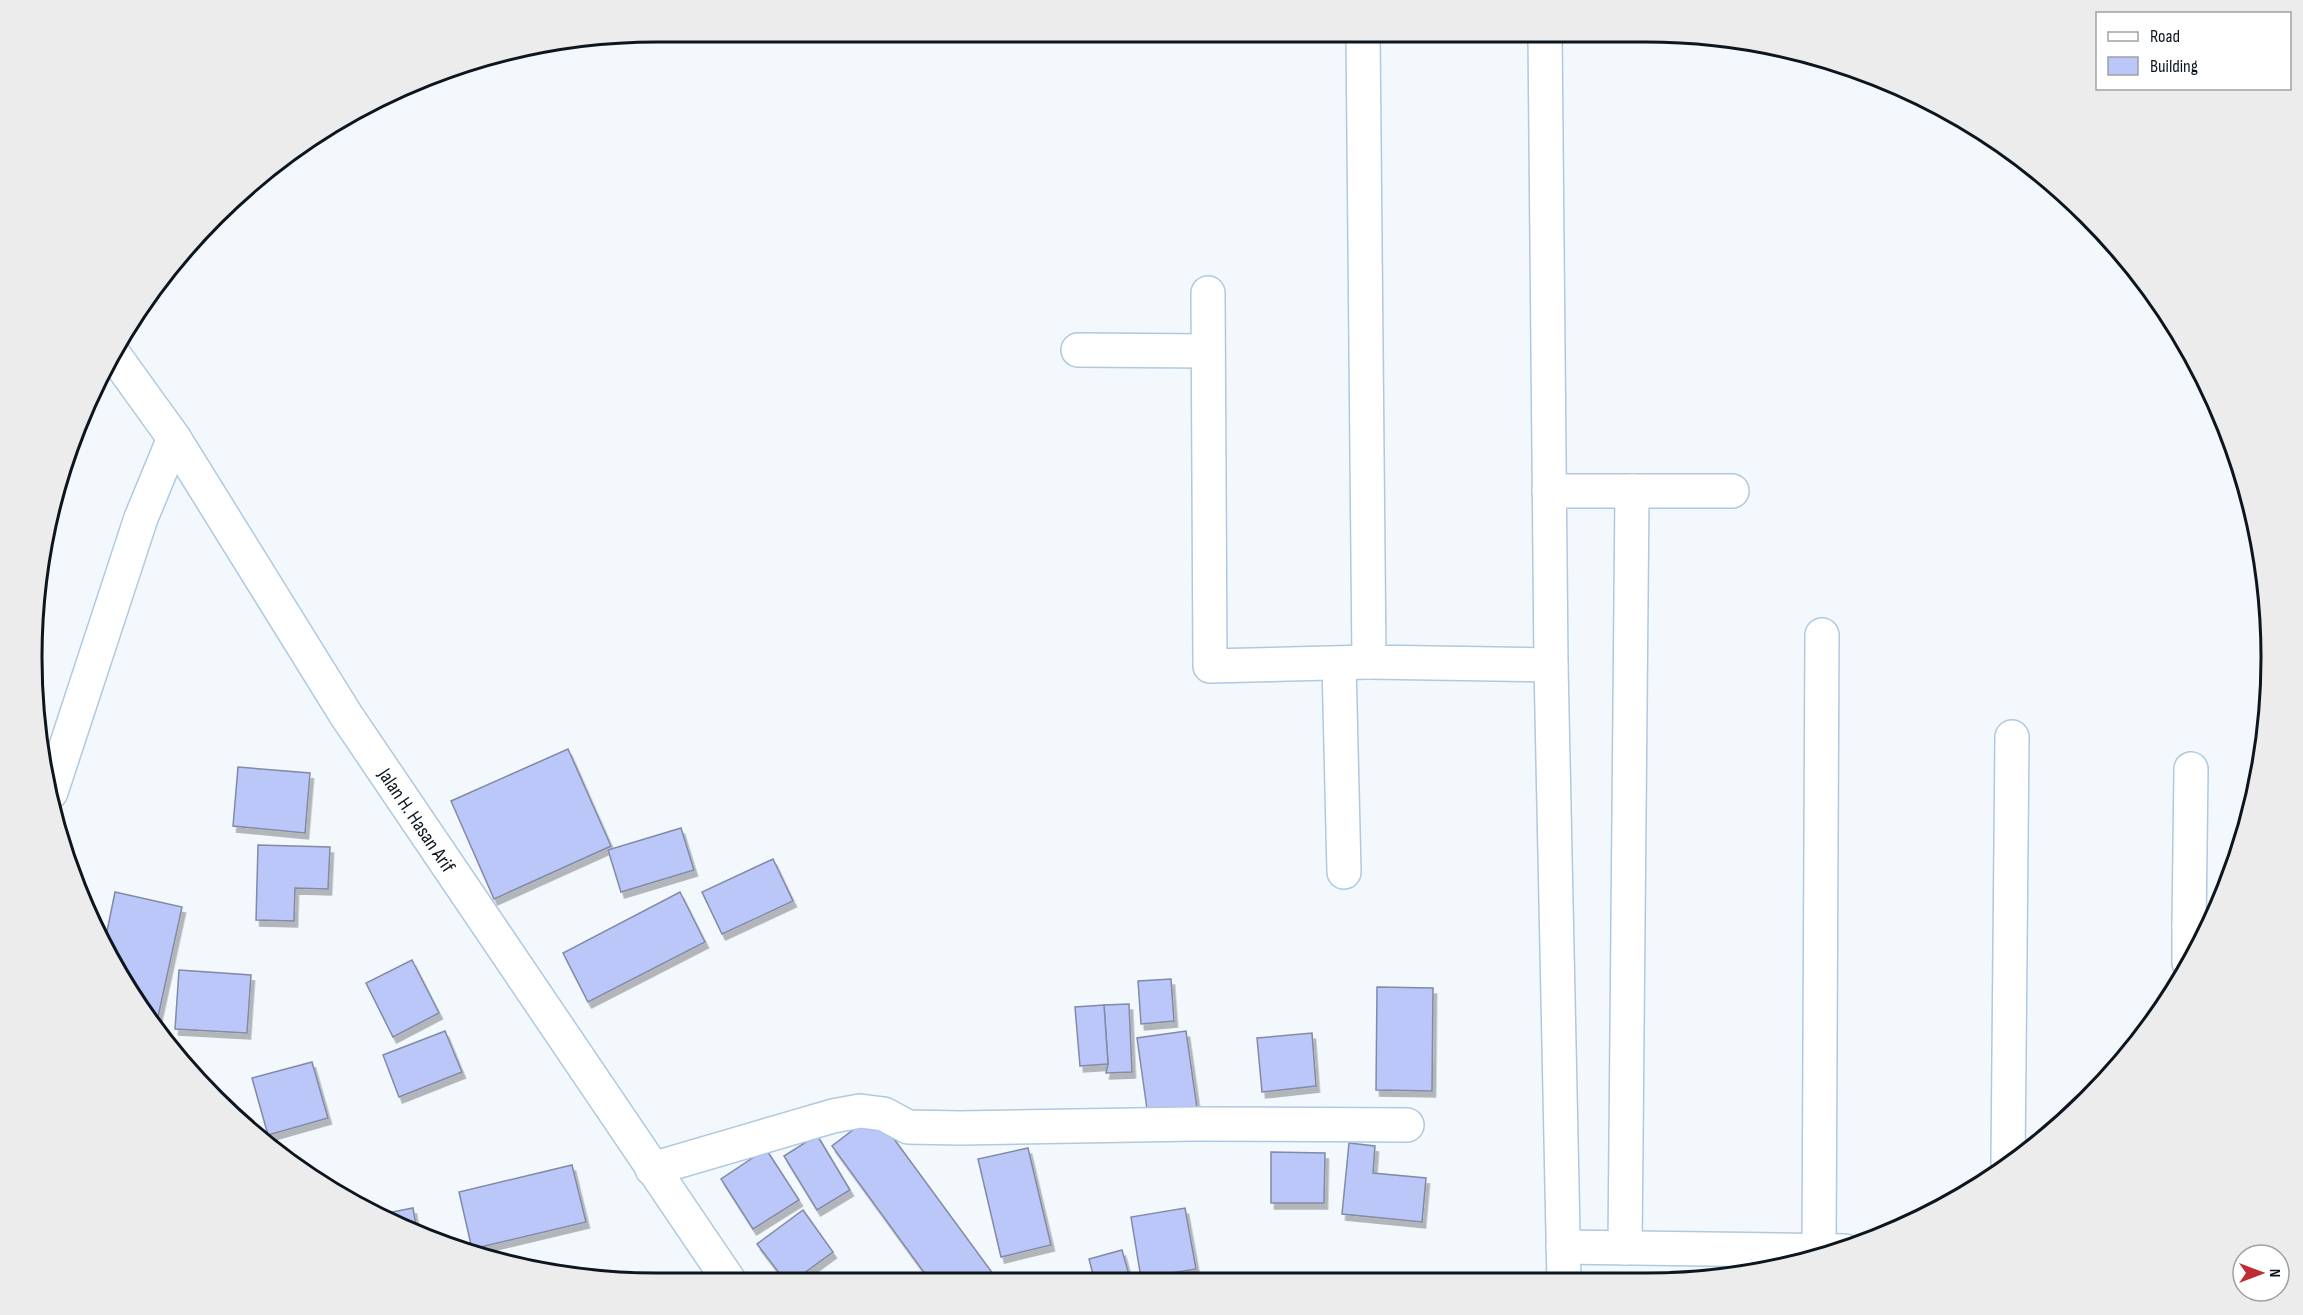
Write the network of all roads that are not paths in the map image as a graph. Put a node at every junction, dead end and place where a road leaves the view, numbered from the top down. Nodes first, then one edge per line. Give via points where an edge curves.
1 (1363, 42) edge
2 (1545, 42) edge
3 (1208, 293) dead end
4 (1077, 350) dead end
5 (1208, 351) junction
6 (118, 361) edge
7 (174, 438) junction
8 (1549, 491) junction
9 (1632, 491) junction
10 (1732, 491) dead end
11 (1822, 636) dead end
12 (1354, 663) junction
13 (1551, 665) junction
14 (2012, 736) dead end
15 (2191, 769) dead end
16 (55, 781) edge
17 (1344, 872) dead end
18 (2199, 926) edge
19 (1407, 1125) dead end
20 (2008, 1154) edge
21 (652, 1169) junction
22 (1832, 1244) edge
23 (1563, 1248) junction
24 (1625, 1248) junction
25 (1812, 1250) edge
26 (724, 1273) edge
27 (1564, 1273) edge

1 - 12 street
2 - 8 street
3 - 5 street
4 - 5 street
5 - 12 street via 1210,666
6 - 7 street, Jalan H. Hasan Arif
7 - 16 street via 141,518
7 - 21 street, Jalan H. Hasan Arif via 346,715
8 - 9 street
8 - 13 street
9 - 10 street
9 - 24 street
11 - 22 street
12 - 13 street
12 - 17 street
13 - 23 street
14 - 20 street
15 - 18 street
19 - 21 street via 908,1127 884,1114 860,1111
21 - 26 street, Jalan H. Hasan Arif
23 - 24 street
23 - 27 street
24 - 25 street

